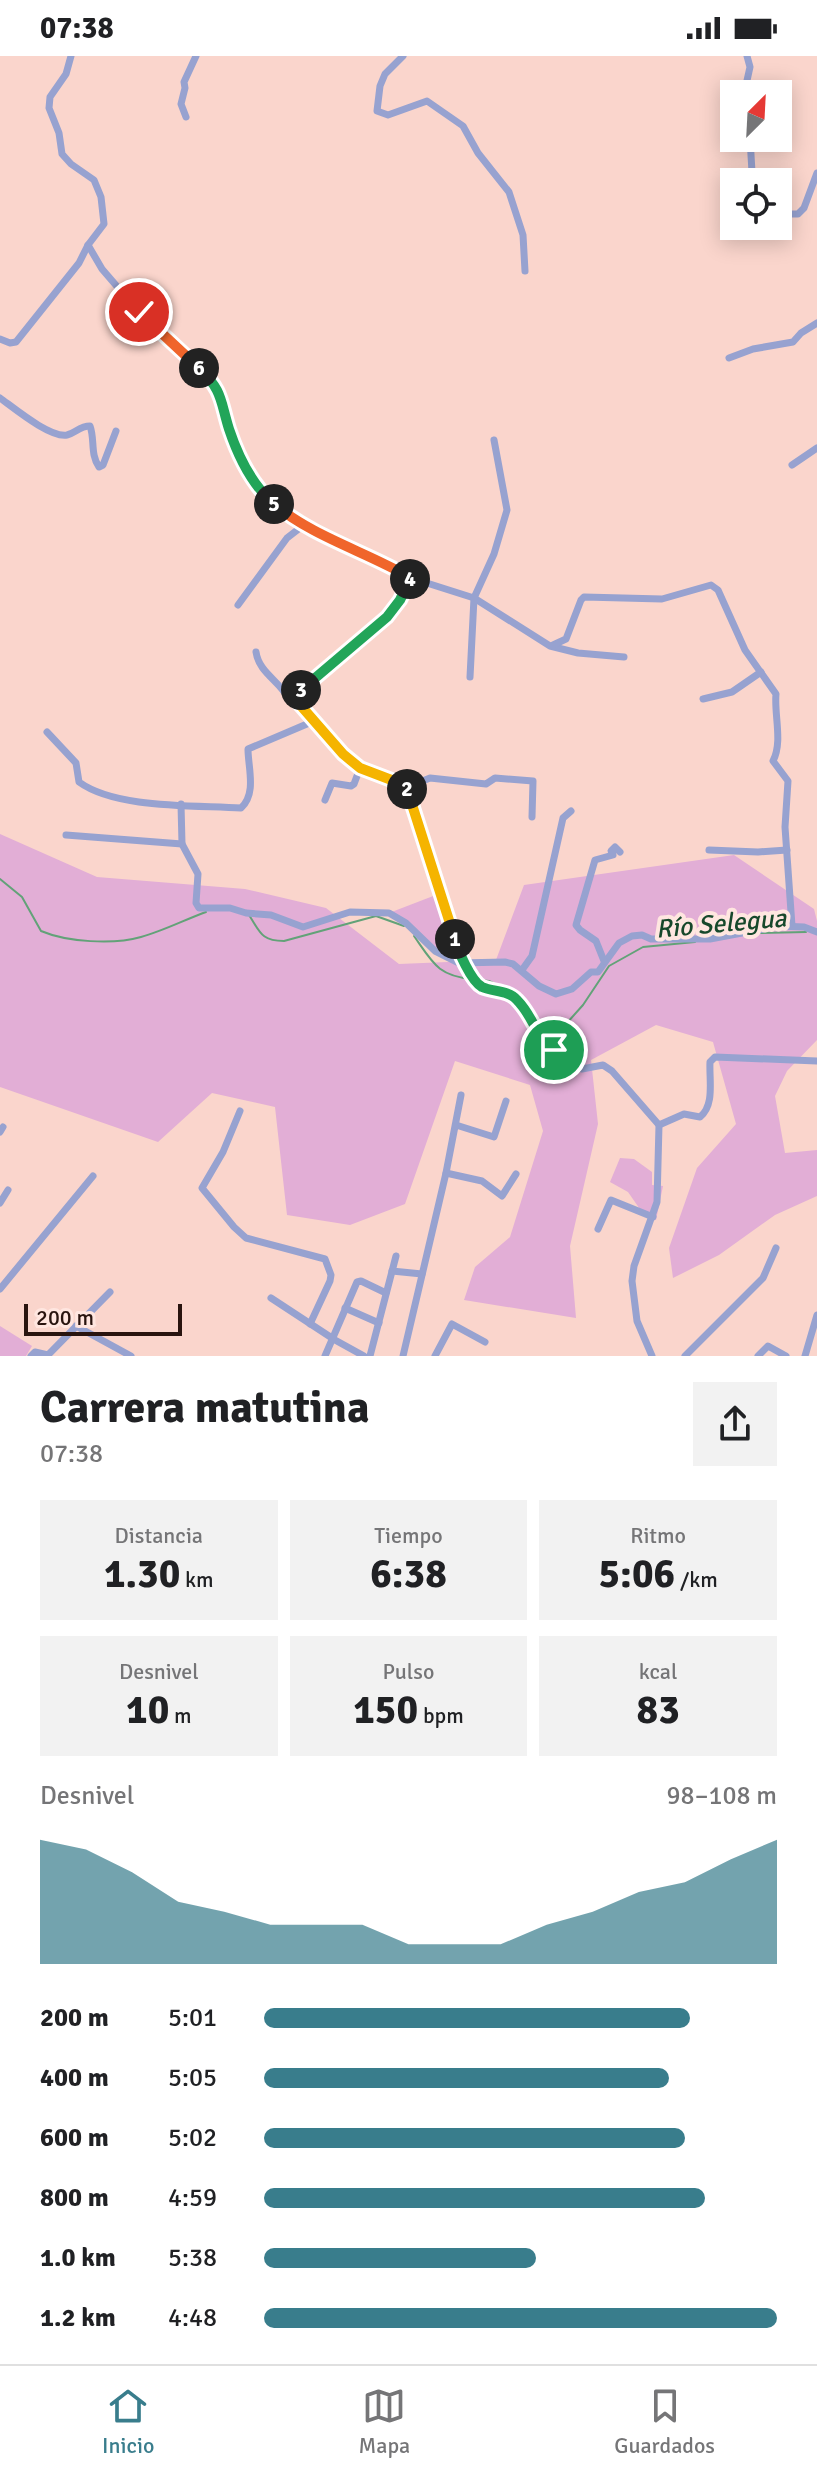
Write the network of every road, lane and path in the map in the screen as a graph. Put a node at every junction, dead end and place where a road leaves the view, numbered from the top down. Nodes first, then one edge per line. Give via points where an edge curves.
1 (71, 56) edge
2 (196, 56) edge
3 (403, 56) edge
4 (747, 56) edge
5 (747, 80) edge
6 (186, 117) dead end
7 (817, 173) edge
8 (792, 214) edge
9 (88, 245) junction
10 (525, 271) dead end
11 (817, 323) edge
12 (0, 339) edge
13 (729, 358) dead end
14 (0, 398) edge
15 (116, 431) dead end
16 (494, 440) dead end
17 (817, 448) edge
18 (792, 465) dead end
19 (305, 524) junction
20 (411, 578) junction
21 (474, 598) junction
22 (238, 605) dead end
23 (550, 646) junction
24 (256, 652) dead end
25 (624, 657) dead end
26 (761, 672) junction
27 (470, 677) dead end
28 (295, 699) junction
29 (703, 699) dead end
30 (314, 721) junction
31 (47, 732) dead end
32 (360, 768) junction
33 (405, 788) junction
34 (325, 800) dead end
35 (181, 804) junction
36 (571, 811) dead end
37 (532, 817) dead end
38 (66, 835) dead end
39 (182, 844) junction
40 (709, 850) dead end
41 (787, 850) junction
42 (620, 852) dead end
43 (792, 926) junction
44 (817, 932) edge
45 (604, 961) junction
46 (467, 963) junction
47 (522, 970) junction
48 (817, 1061) edge
49 (461, 1095) dead end
50 (506, 1101) dead end
51 (240, 1111) dead end
52 (456, 1125) junction
53 (659, 1125) junction
54 (446, 1173) junction
55 (516, 1174) dead end
56 (93, 1176) dead end
57 (8, 1190) dead end
58 (0, 1203) edge
59 (653, 1217) junction
60 (598, 1229) dead end
61 (776, 1248) dead end
62 (396, 1256) dead end
63 (392, 1271) junction
64 (422, 1274) junction
65 (0, 1289) edge
66 (110, 1292) dead end
67 (386, 1293) junction
68 (271, 1298) dead end
69 (345, 1308) junction
70 (817, 1315) edge
71 (379, 1323) junction
72 (310, 1324) junction
73 (76, 1326) junction
74 (332, 1338) junction
75 (485, 1342) dead end
76 (121, 1354) edge
77 (31, 1356) edge
78 (131, 1356) edge
79 (325, 1356) edge
80 (364, 1356) edge
81 (370, 1356) edge
82 (403, 1356) edge
83 (435, 1356) edge
84 (652, 1356) edge
85 (685, 1356) edge
86 (758, 1356) edge
87 (786, 1356) edge
88 (805, 1356) edge

1 - 9 street via 49,108 62,154 94,180 101,197 104,224
2 - 6 street via 184,82 181,104
3 - 10 street via 385,74 377,111 388,115 427,101 463,126 509,192 523,235
4 - 5 street
7 - 8 street via 804,208
9 - 12 street via 16,342
9 - 19 street via 139,312 213,382 229,430 262,493
11 - 13 street via 793,342
14 - 15 street via 58,435 90,426 99,467
16 - 21 street via 507,510
17 - 18 street
19 - 20 street
19 - 22 street via 287,538
20 - 21 street
20 - 28 street via 387,617
21 - 23 street
21 - 27 street
23 - 25 street
23 - 26 street via 566,639 584,597 662,599 711,585
24 - 28 street via 273,680
26 - 29 street via 732,692
26 - 41 street via 776,694 778,749 773,761 788,781
28 - 30 street
30 - 32 street
30 - 35 street via 248,749 249,797 241,808
31 - 35 street via 76,763 81,784 115,798
32 - 33 street
32 - 34 street via 351,786 332,783
33 - 37 street via 430,778 486,784 495,778 533,781
33 - 46 street via 460,957
35 - 39 street
36 - 47 street via 563,818 532,956
38 - 39 street
39 - 46 street via 198,874 199,908 271,915 303,927 350,912 389,913 435,951
40 - 41 street
41 - 43 street
42 - 45 street via 615,847 613,855 595,860 576,925 596,941
43 - 44 street
43 - 45 street via 710,939 632,936
45 - 47 street via 598,972 556,994
46 - 47 street via 505,962
46 - 53 street via 483,987 514,996 539,1036 568,1064 582,1069 603,1065 612,1071
48 - 53 street via 715,1057 703,1116 684,1114
49 - 52 street
50 - 52 street via 494,1137
51 - 72 street via 202,1188 246,1238 325,1259 330,1281
52 - 54 street
53 - 59 street
54 - 55 street via 482,1181 502,1196
54 - 64 street
56 - 65 street
57 - 58 street
59 - 60 street via 611,1200
59 - 84 street via 632,1281 637,1321
61 - 85 street via 763,1278
62 - 63 street
63 - 64 street
63 - 67 street
64 - 82 street
66 - 73 street
67 - 69 street via 359,1281
67 - 71 street
68 - 72 street
69 - 71 street
69 - 74 street
70 - 88 street
71 - 81 street
72 - 74 street
73 - 76 street
73 - 77 street via 48,1355
74 - 79 street
74 - 80 street
75 - 83 street via 452,1324
76 - 78 street
86 - 87 street via 768,1346

